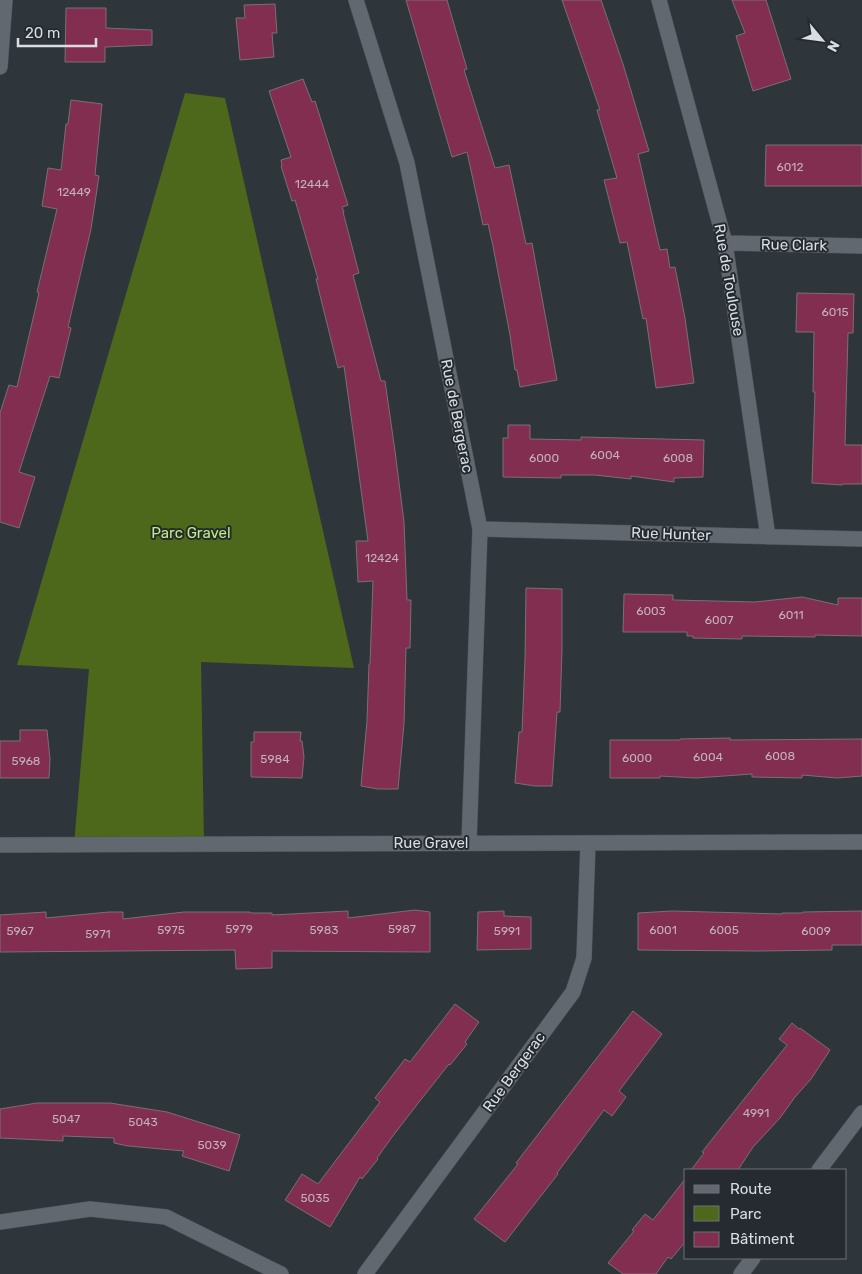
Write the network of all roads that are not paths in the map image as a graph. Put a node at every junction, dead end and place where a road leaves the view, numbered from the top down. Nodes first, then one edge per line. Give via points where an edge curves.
1 (5, 0) edge
2 (356, 0) edge
3 (659, 0) edge
4 (0, 67) edge
5 (725, 243) junction
6 (862, 246) edge
7 (480, 529) junction
8 (768, 537) junction
9 (862, 539) edge
10 (862, 842) edge
11 (469, 843) junction
12 (588, 843) junction
13 (0, 845) edge
14 (862, 1113) edge
15 (820, 1169) edge
16 (0, 1222) edge
17 (752, 1259) edge
18 (281, 1274) edge
19 (365, 1274) edge
20 (741, 1274) edge

1 - 4 street
2 - 7 street, Rue de Bergerac via 407,163
3 - 5 street, Rue de Toulouse
5 - 6 street, Rue Clark
5 - 8 street, Rue de Toulouse
7 - 8 street, Rue Hunter
7 - 11 street, Rue de Bergerac
8 - 9 street, Rue Hunter
10 - 12 street, Rue Gravel
11 - 12 street, Rue Gravel
11 - 13 street, Rue Gravel
12 - 19 street, Rue Bergerac via 584,958 573,992
14 - 15 street
16 - 18 street via 90,1209 166,1217
17 - 20 street

